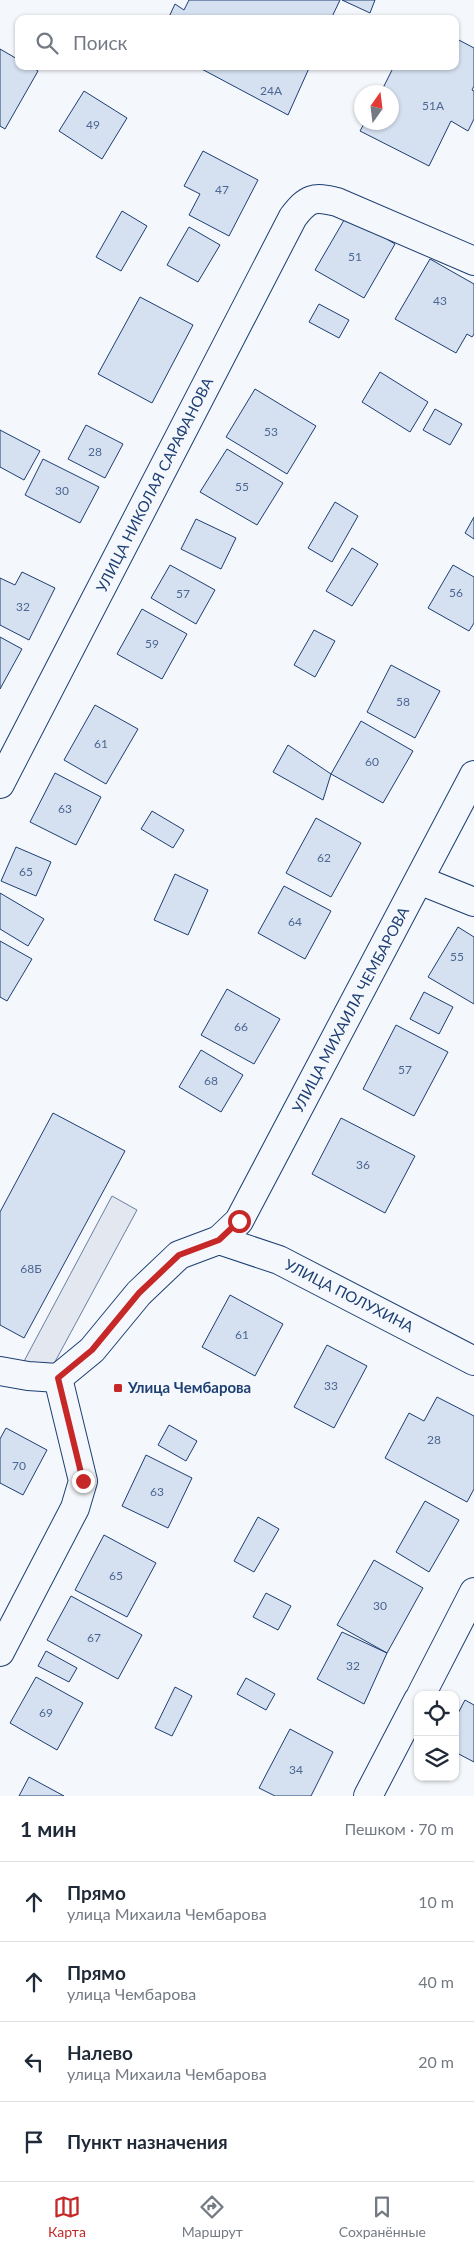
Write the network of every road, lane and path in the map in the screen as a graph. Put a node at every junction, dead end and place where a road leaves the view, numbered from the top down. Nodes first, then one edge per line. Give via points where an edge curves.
1 (474, 261) edge
2 (474, 775) edge
3 (0, 784) edge
4 (419, 880) junction
5 (474, 902) edge
6 (219, 1240) junction
7 (474, 1361) edge
8 (0, 1371) edge
9 (58, 1378) junction
10 (474, 1592) edge
11 (0, 1652) edge
12 (422, 1691) edge
13 (414, 1708) edge
14 (368, 1796) edge

1 - 3 street, УЛИЦА НИКОЛАЯ САРАФАНОВА via 337,202 320,198 305,202 293,217
2 - 4 street, УЛИЦА МИХАИЛА ЧЕМБАРОВА
4 - 5 street
4 - 6 street, УЛИЦА МИХАИЛА ЧЕМБАРОВА via 239,1221
6 - 7 street, УЛИЦА ПОЛУХИНА via 279,1260
6 - 9 street via 179,1255 139,1293 92,1350
8 - 9 street
9 - 11 street via 83,1481 75,1508
10 - 12 street
13 - 14 street

